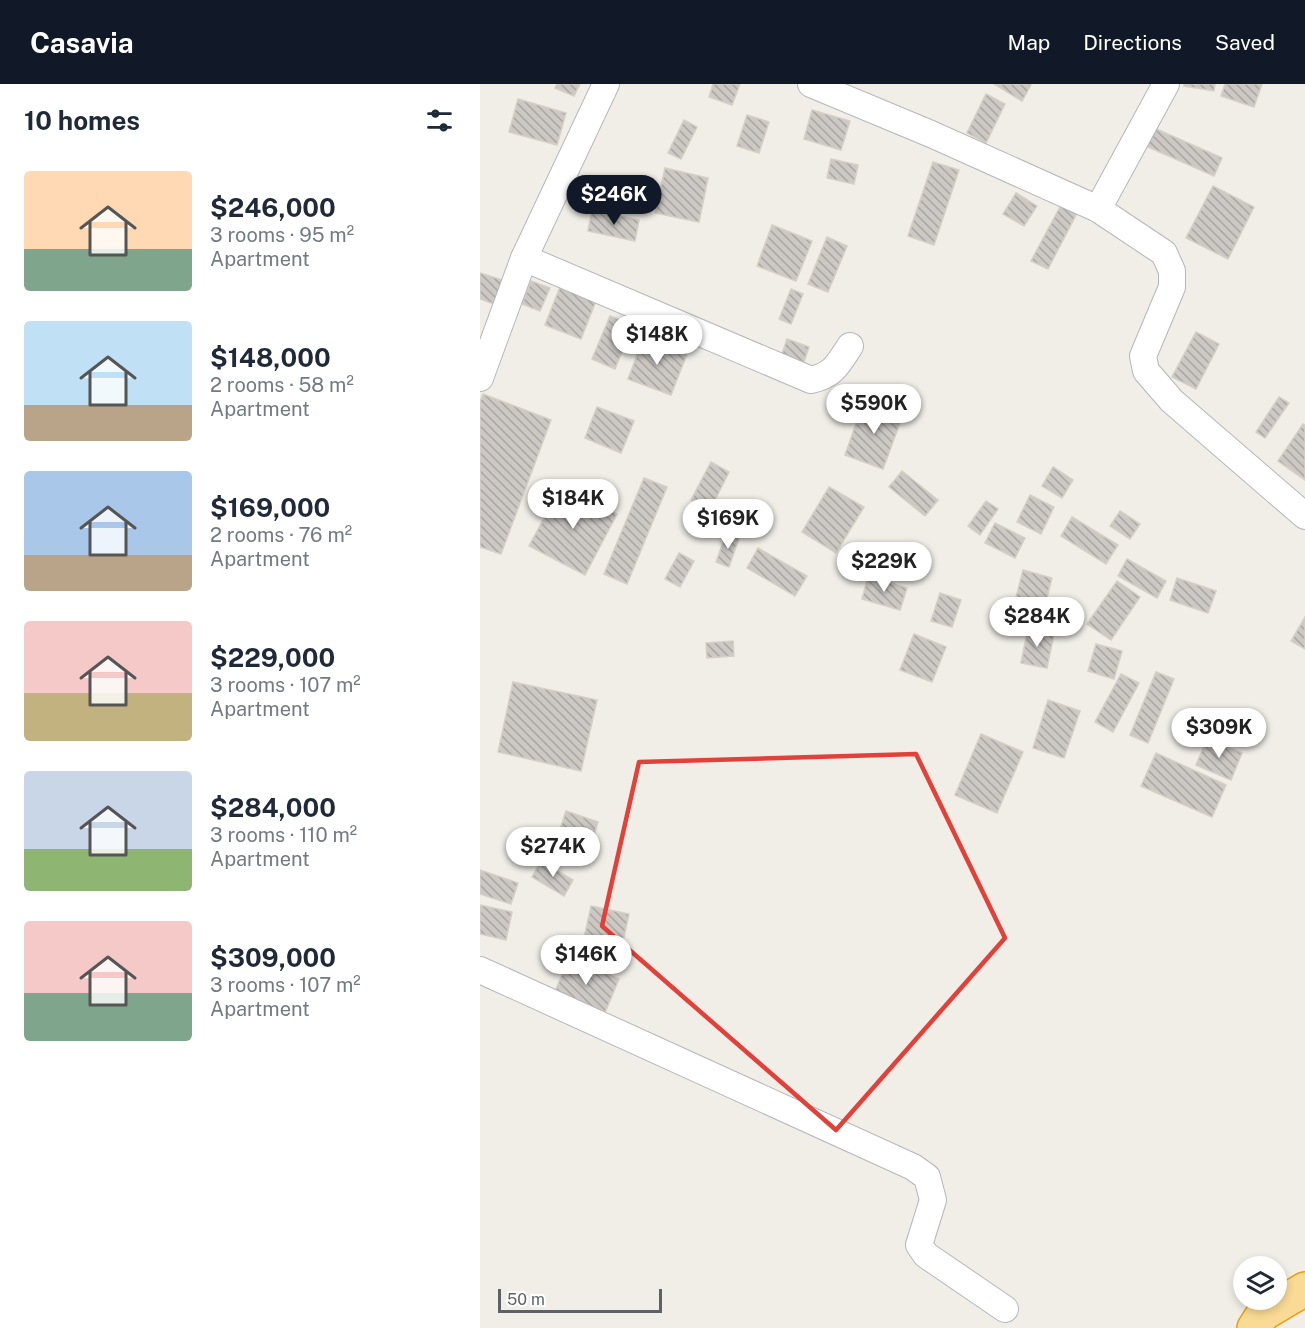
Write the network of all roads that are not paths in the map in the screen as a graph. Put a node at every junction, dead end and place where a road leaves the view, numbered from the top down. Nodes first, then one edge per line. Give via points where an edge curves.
1 (606, 84) edge
2 (812, 84) edge
3 (1166, 84) edge
4 (1098, 209) junction
5 (524, 258) junction
6 (850, 346) dead end
7 (480, 378) edge
8 (1305, 516) edge
9 (480, 970) edge
10 (1305, 1289) edge
11 (1005, 1309) dead end
12 (1254, 1328) edge

1 - 5 street
2 - 4 street
3 - 4 street
4 - 8 street via 1164,254 1172,271 1172,287 1143,356 1146,371 1172,401
5 - 6 street via 811,380 834,371
5 - 7 street
9 - 11 street via 913,1167 927,1177 933,1200 919,1245 926,1256
10 - 12 highway via 1263,1314

